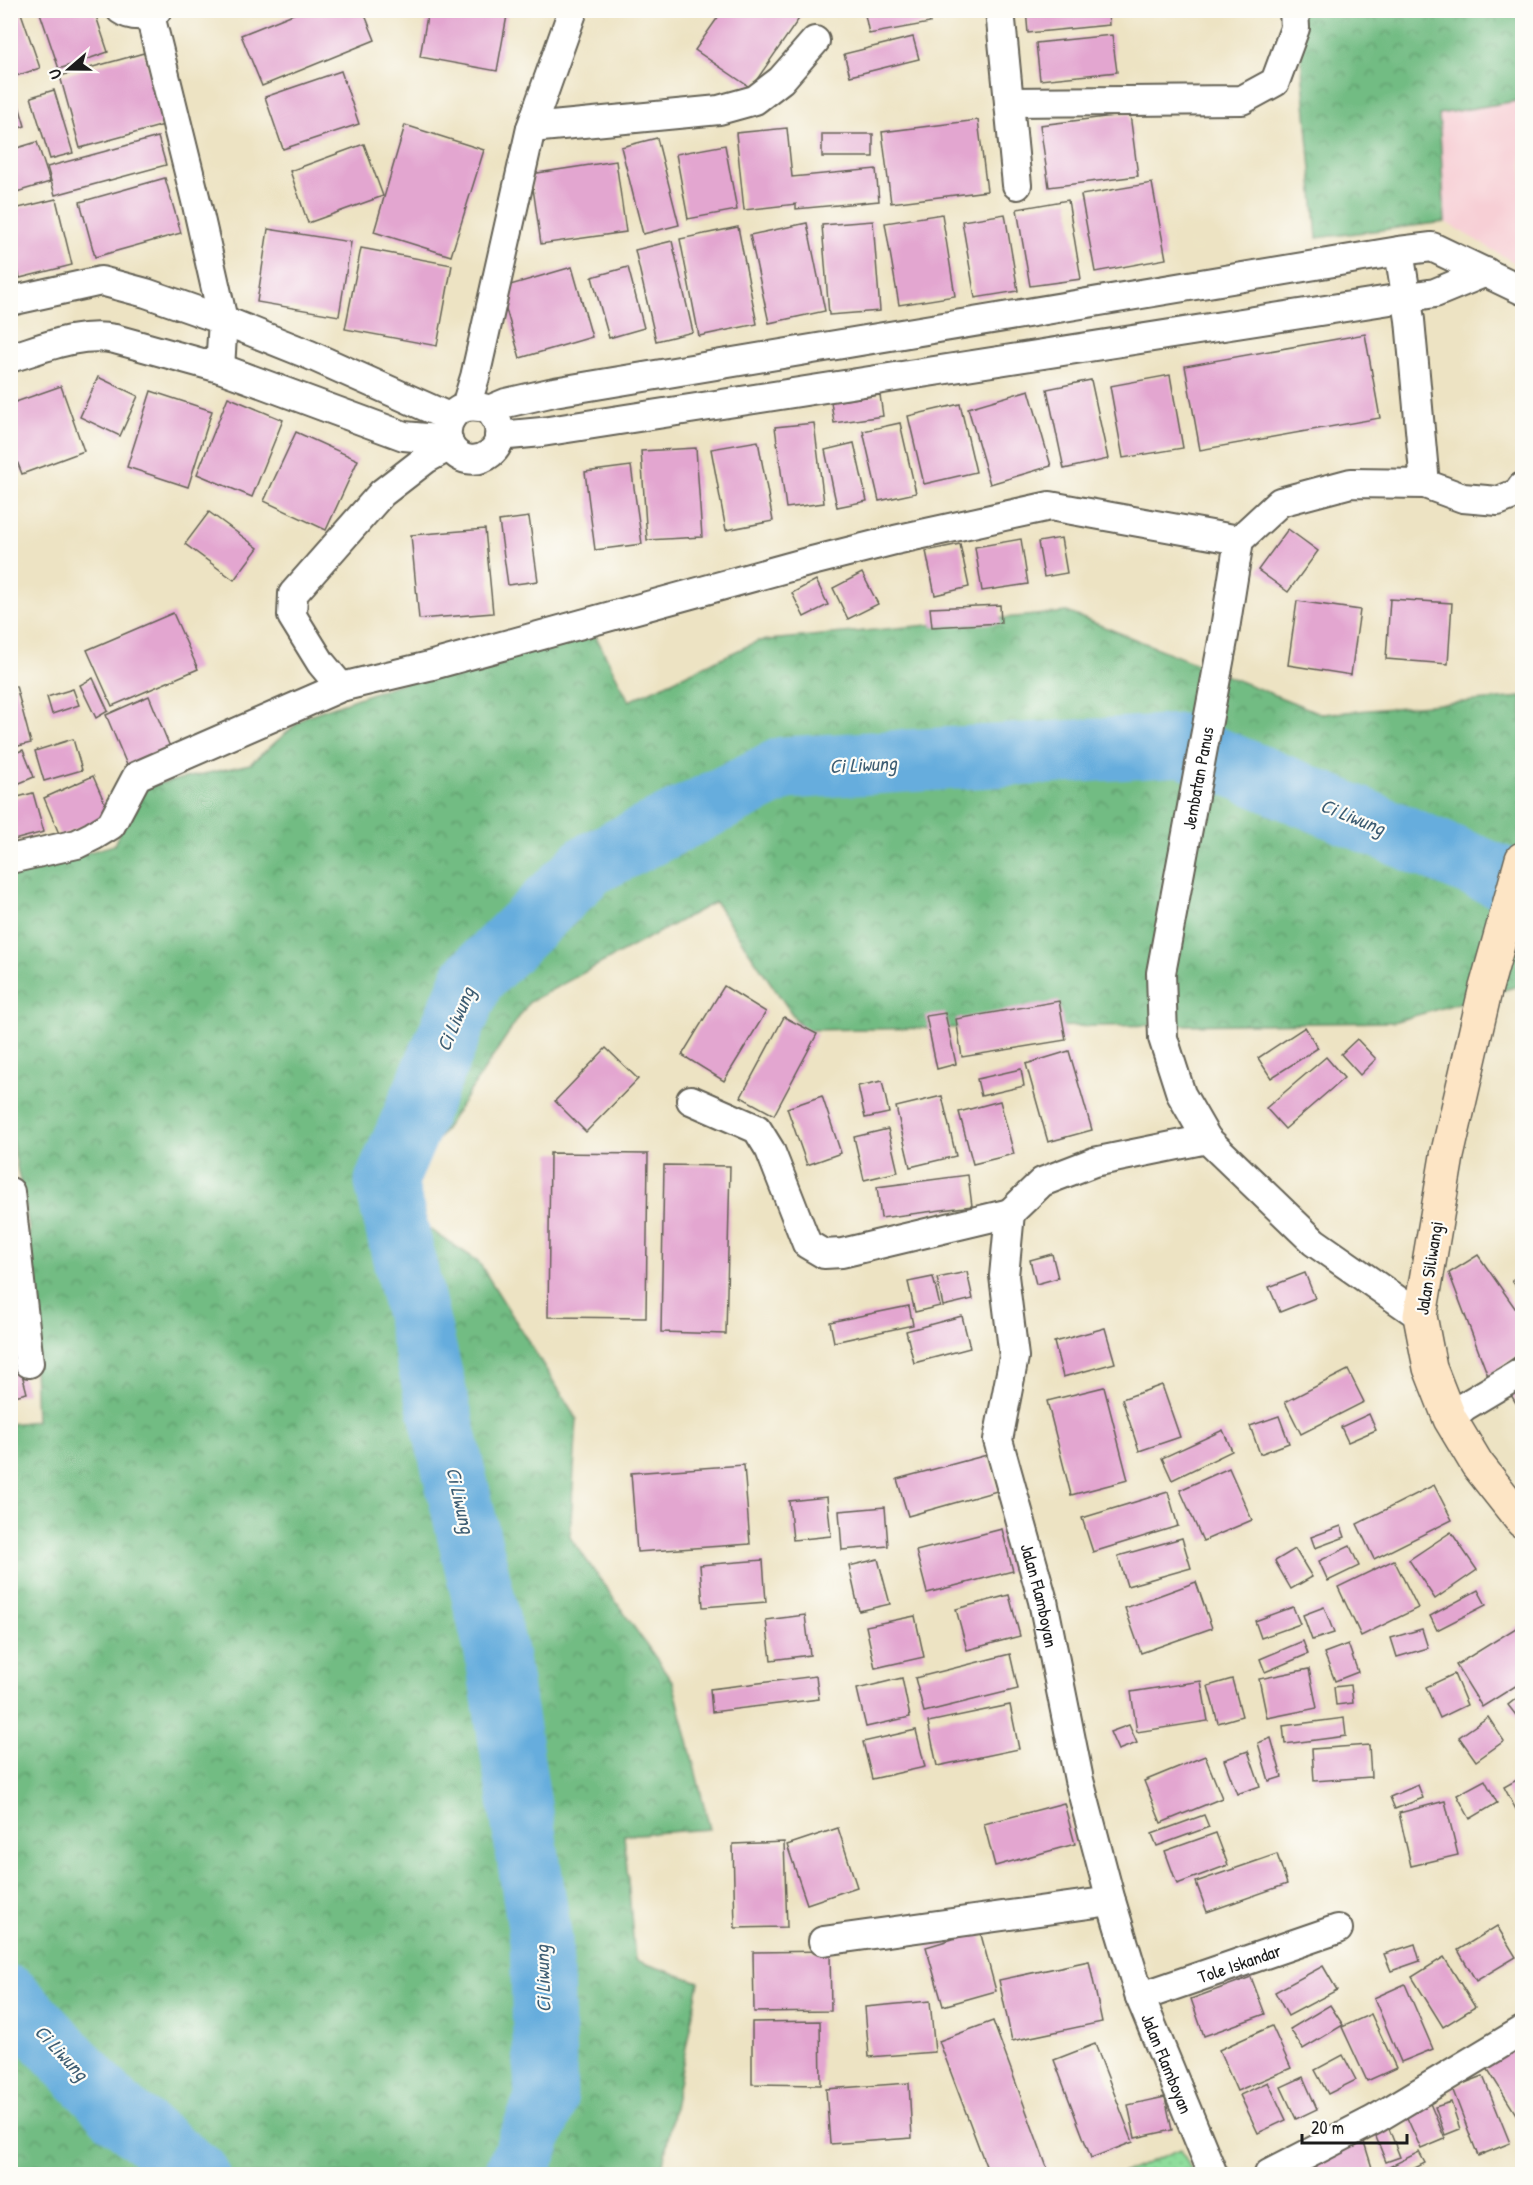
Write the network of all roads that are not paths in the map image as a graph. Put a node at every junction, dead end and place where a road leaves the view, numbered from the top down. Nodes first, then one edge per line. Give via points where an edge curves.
1 (121, 10) edge
2 (573, 10) edge
3 (1000, 10) edge
4 (1294, 10) edge
5 (153, 13) edge
6 (816, 40) dead end
7 (1009, 102) junction
8 (531, 128) junction
9 (1017, 185) dead end
10 (1399, 251) junction
11 (1486, 272) junction
12 (1522, 290) edge
13 (1407, 297) junction
14 (10, 301) edge
15 (223, 320) junction
16 (10, 358) edge
17 (220, 368) junction
18 (461, 424) junction
19 (499, 436) junction
20 (1425, 484) junction
21 (1522, 487) edge
22 (1239, 540) junction
23 (341, 687) junction
24 (10, 859) edge
25 (1522, 859) edge
26 (691, 1100) dead end
27 (1207, 1139) junction
28 (10, 1192) edge
29 (1010, 1213) junction
30 (17, 1301) edge
31 (1420, 1316) junction
32 (29, 1364) dead end
33 (1522, 1372) edge
34 (1450, 1419) junction
35 (1522, 1521) edge
36 (1111, 1901) junction
37 (1338, 1929) dead end
38 (823, 1941) dead end
39 (1140, 1997) junction
40 (1522, 2031) edge
41 (1213, 2175) edge
42 (1269, 2175) edge

1 - 5 street via 128,15
2 - 8 street
3 - 7 street
4 - 7 street via 1295,28 1275,82 1242,100
5 - 15 street
6 - 8 street via 781,80 755,100 719,110
7 - 9 street
8 - 18 street
10 - 11 street via 1432,247
10 - 13 street
10 - 18 street via 554,392 506,403
11 - 12 street
11 - 13 street via 1435,293
13 - 19 street
13 - 20 street
14 - 15 street via 101,281
15 - 17 street
15 - 18 street
16 - 17 street via 100,336
17 - 18 street via 404,436
18 - 19 street via 497,419
18 - 19 street via 457,455 469,460 491,453
18 - 23 street via 426,459 382,493 293,594 292,616
20 - 21 street via 1463,498 1498,501 1518,493
20 - 22 street via 1351,483 1280,502
22 - 23 street via 1050,506 815,560
22 - 27 street, Jembatan Panus via 1161,973 1163,1038 1182,1094
23 - 24 street via 137,776 111,825 93,837
25 - 31 main road, Jalan Siliwangi via 1485,991 1447,1156
26 - 29 street via 757,1129 770,1150 807,1244 824,1254
27 - 29 street via 1094,1162 1042,1182
27 - 31 street, Jembatan Panus via 1314,1242
28 - 30 street
29 - 36 street, Jalan Flamboyan via 1004,1276 1014,1358 998,1440 1043,1601 1079,1780
30 - 32 street
31 - 34 main road, Jalan Siliwangi via 1430,1368
33 - 34 street
34 - 35 main road, Jalan Siliwangi via 1477,1464
36 - 38 street
36 - 39 street, Jalan Flamboyan
37 - 39 street, Tole Iskandar
39 - 41 street, Jalan Flamboyan
40 - 42 street via 1374,2121

